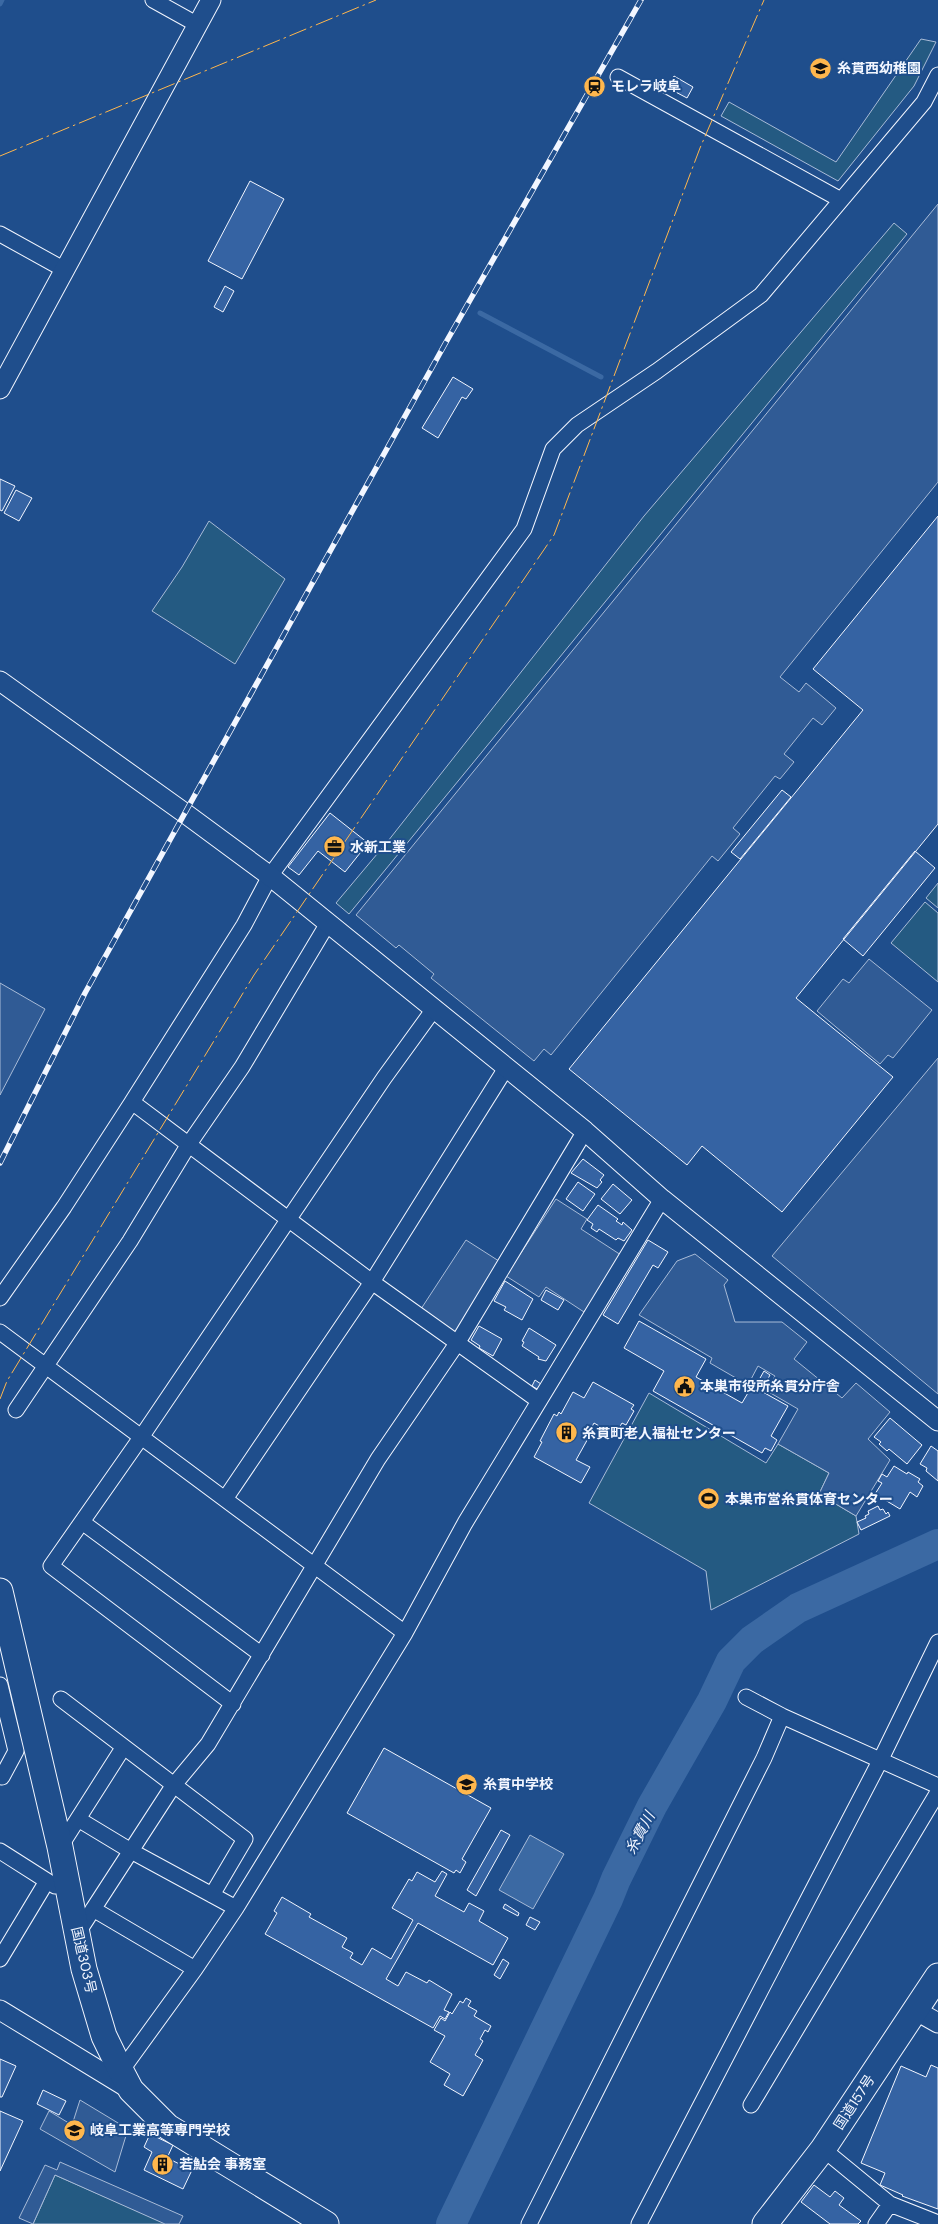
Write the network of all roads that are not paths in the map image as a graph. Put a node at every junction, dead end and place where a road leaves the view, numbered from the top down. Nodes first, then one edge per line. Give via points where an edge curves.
1 (153, 0) edge
2 (211, 0) edge
3 (198, 25) junction
4 (938, 75) edge
5 (618, 77) dead end
6 (842, 200) junction
7 (0, 234) edge
8 (65, 270) junction
9 (0, 389) edge
10 (0, 681) edge
11 (270, 876) junction
12 (328, 923) junction
13 (434, 1009) junction
14 (506, 1068) junction
15 (132, 1102) junction
16 (585, 1131) junction
17 (189, 1144) junction
18 (662, 1199) junction
19 (289, 1219) junction
20 (372, 1282) junction
21 (0, 1298) edge
22 (0, 1332) edge
23 (458, 1342) junction
24 (46, 1367) junction
25 (539, 1401) junction
26 (16, 1410) dead end
27 (938, 1421) edge
28 (142, 1436) junction
29 (225, 1499) junction
30 (82, 1522) junction
31 (315, 1567) junction
32 (0, 1592) edge
33 (405, 1633) junction
34 (938, 1642) edge
35 (262, 1655) junction
36 (0, 1685) edge
37 (746, 1697) dead end
38 (61, 1700) dead end
39 (233, 1704) junction
40 (782, 1716) junction
41 (123, 1748) junction
42 (880, 1761) junction
43 (0, 1776) edge
44 (173, 1786) junction
45 (938, 1786) edge
46 (938, 1792) edge
47 (78, 1819) junction
48 (60, 1847) junction
49 (0, 1851) edge
50 (131, 1851) junction
51 (47, 1881) junction
52 (69, 1895) junction
53 (212, 1895) junction
54 (236, 1908) junction
55 (93, 1909) junction
56 (77, 1934) junction
57 (0, 1959) edge
58 (195, 1969) junction
59 (938, 1976) edge
60 (0, 2010) edge
61 (915, 2010) junction
62 (938, 2023) edge
63 (126, 2081) junction
64 (752, 2104) dead end
65 (823, 2149) junction
66 (890, 2204) junction
67 (938, 2223) edge
68 (326, 2224) edge
69 (529, 2224) edge
70 (639, 2224) edge
71 (765, 2224) edge
72 (876, 2224) edge

1 - 3 street
2 - 3 street
3 - 8 street
4 - 6 street via 924,102
5 - 6 street
6 - 11 street via 761,295 577,426 553,449 524,528
7 - 8 street
8 - 9 street
10 - 11 street
11 - 12 street
11 - 15 street via 244,925
12 - 13 street
12 - 17 street via 242,1067
13 - 14 street
13 - 19 street
14 - 16 street
14 - 20 street
15 - 17 street
15 - 21 street
16 - 18 street
16 - 23 street
17 - 19 street
17 - 24 street via 130,1241
18 - 25 street
18 - 27 street
19 - 20 street
19 - 28 street
20 - 23 street
20 - 29 street
22 - 24 street
23 - 25 street
23 - 31 street via 378,1459
24 - 26 street
24 - 28 street
25 - 33 street via 465,1523
28 - 29 street
28 - 30 street
29 - 31 street
30 - 35 street
30 - 39 street via 51,1566
31 - 33 street
31 - 35 street
32 - 48 highway, 国道303号
33 - 54 street
34 - 42 street
35 - 39 street
36 - 43 street via 16,1750
37 - 40 street
38 - 41 street
39 - 44 street via 208,1744
40 - 42 street
40 - 69 street via 764,1758
41 - 44 street
41 - 47 street
42 - 45 street
42 - 70 street
44 - 50 street
44 - 53 street via 245,1839
46 - 64 street
47 - 48 street
47 - 50 street
48 - 52 highway, 国道303号
49 - 51 street
50 - 53 street
50 - 55 street
51 - 52 street
51 - 57 street
52 - 56 highway, 国道303号
53 - 54 street
54 - 58 street
55 - 56 street
55 - 58 street
56 - 63 highway, 国道303号 via 104,2036
58 - 63 street
59 - 61 highway, 国道157号
60 - 63 street
61 - 62 street
61 - 65 highway, 国道157号
63 - 68 highway, 国道303号 via 168,2127
65 - 66 street
65 - 71 highway, 国道157号
66 - 67 street
66 - 72 street

